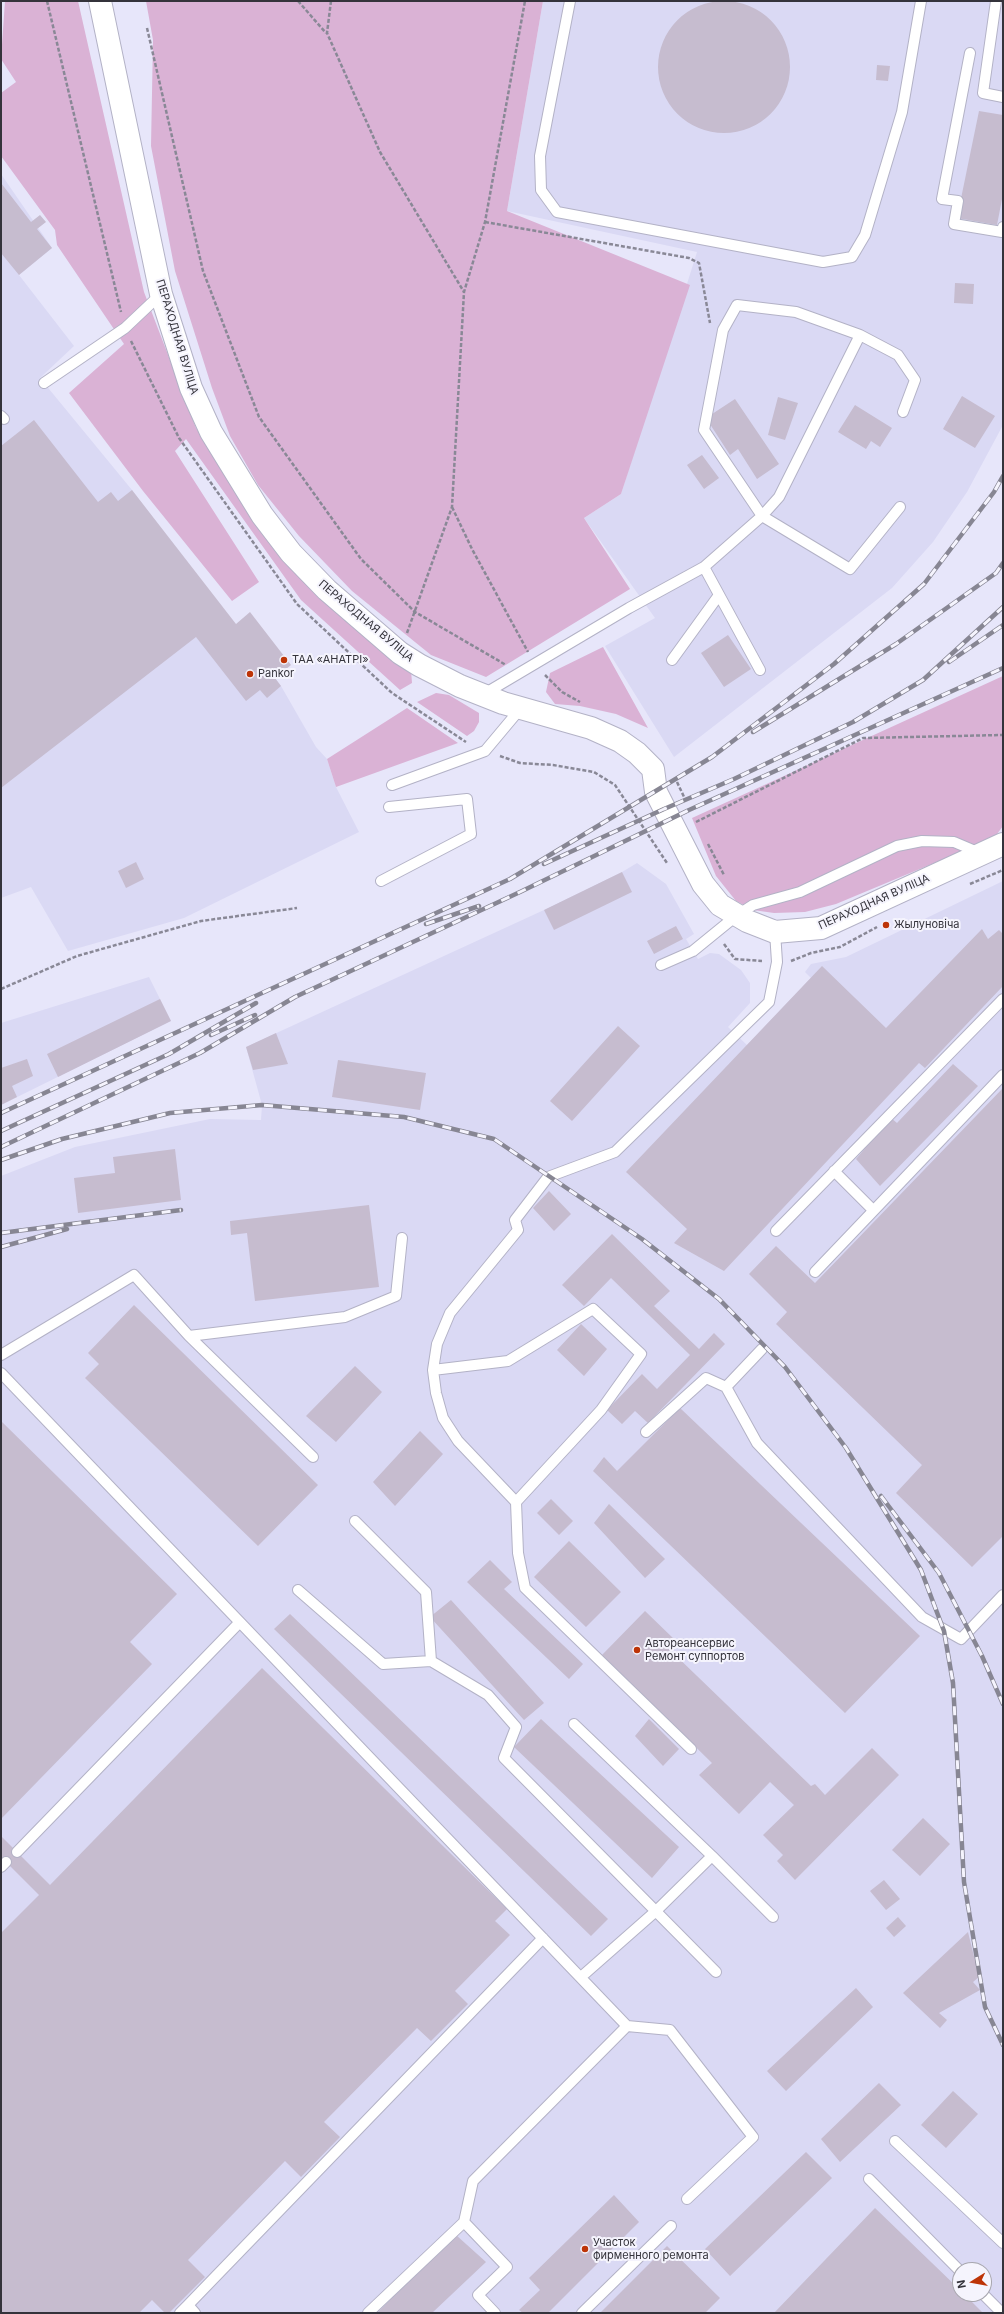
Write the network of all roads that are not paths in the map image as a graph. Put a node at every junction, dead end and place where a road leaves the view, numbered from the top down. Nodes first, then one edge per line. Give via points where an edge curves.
1 (100, 1) edge
2 (570, 1) edge
3 (921, 1) edge
4 (996, 1) edge
5 (970, 53) dead end
6 (1003, 97) edge
7 (1003, 227) edge
8 (161, 294) junction
9 (860, 335) junction
10 (44, 383) dead end
11 (903, 412) dead end
12 (900, 507) dead end
13 (762, 516) junction
14 (704, 568) junction
15 (719, 595) junction
16 (672, 660) dead end
17 (760, 670) dead end
18 (482, 695) junction
19 (521, 708) junction
20 (392, 785) dead end
21 (390, 807) dead end
22 (1003, 844) edge
23 (981, 854) junction
24 (380, 881) dead end
25 (736, 916) junction
26 (775, 932) junction
27 (661, 965) dead end
28 (1003, 999) edge
29 (1003, 1075) edge
30 (834, 1171) junction
31 (873, 1210) junction
32 (776, 1231) dead end
33 (402, 1238) dead end
34 (815, 1272) dead end
35 (189, 1336) junction
36 (762, 1349) dead end
37 (1, 1355) edge
38 (433, 1370) junction
39 (1, 1373) edge
40 (726, 1387) junction
41 (646, 1432) dead end
42 (313, 1457) dead end
43 (516, 1502) junction
44 (355, 1521) dead end
45 (298, 1590) dead end
46 (1003, 1595) edge
47 (239, 1623) junction
48 (431, 1661) junction
49 (574, 1724) dead end
50 (691, 1749) dead end
51 (17, 1852) dead end
52 (712, 1856) junction
53 (656, 1911) junction
54 (773, 1917) dead end
55 (543, 1938) junction
56 (716, 1972) dead end
57 (581, 1977) junction
58 (627, 2026) junction
59 (895, 2141) dead end
60 (869, 2180) dead end
61 (687, 2199) dead end
62 (464, 2222) junction
63 (671, 2226) dead end
64 (1003, 2243) edge
65 (952, 2263) edge
66 (991, 2302) edge
67 (188, 2306) junction
68 (180, 2313) edge
69 (195, 2313) edge
70 (368, 2313) edge
71 (495, 2313) edge
72 (582, 2313) edge
73 (1002, 2313) edge

1 - 8 street, ПЕРАХОДНАЯ ВУЛІЦА
2 - 3 lane via 540,156 542,190 557,212 823,262 852,257 865,235 902,112
4 - 6 lane via 983,93
5 - 7 lane via 942,199 958,202 954,224 1002,232
8 - 10 lane via 125,328
8 - 18 street, ПЕРАХОДНАЯ ВУЛІЦА via 191,388 211,432 262,515 291,553 327,590 400,653 419,665
9 - 11 lane via 898,355 915,380
9 - 13 lane via 779,497
9 - 13 lane via 796,312 737,305 723,330 704,430
12 - 13 lane via 850,569
13 - 14 lane
14 - 15 lane
14 - 18 lane via 629,608
15 - 16 lane
15 - 17 lane
18 - 19 street, ПЕРАХОДНАЯ ВУЛІЦА
19 - 20 lane via 485,751
19 - 25 street, ПЕРАХОДНАЯ ВУЛІЦА via 591,728 620,741 637,753 653,770 656,792 703,884 720,905
21 - 24 lane via 467,799 471,834
22 - 23 street, ПЕРАХОДНАЯ ВУЛІЦА
23 - 25 lane via 954,842 922,841 897,846 800,892 753,906
23 - 26 street, ПЕРАХОДНАЯ ВУЛІЦА via 821,928
25 - 26 street, ПЕРАХОДНАЯ ВУЛІЦА
25 - 27 lane via 693,951
26 - 38 lane via 777,962 769,1002 616,1152 548,1176 515,1220 518,1230 450,1313 437,1344
28 - 30 lane
29 - 31 lane
30 - 31 lane
30 - 32 lane
31 - 34 lane
33 - 35 lane via 396,1296 345,1317
35 - 37 lane via 134,1275
35 - 42 lane
36 - 40 lane
38 - 43 lane via 443,1418 458,1441
38 - 43 lane via 508,1362 593,1309 641,1354 601,1410
39 - 47 lane
40 - 41 lane via 706,1378
40 - 46 lane via 757,1443 922,1617 961,1639
43 - 50 lane via 518,1553 524,1588
44 - 48 lane via 426,1592
45 - 48 lane via 384,1664
47 - 51 lane
47 - 55 lane
48 - 53 lane via 488,1695 516,1727 504,1758
49 - 52 lane
52 - 53 lane
52 - 54 lane
53 - 56 lane
53 - 57 lane
55 - 57 lane
55 - 67 lane
57 - 58 lane
58 - 61 lane via 670,2030 753,2137
58 - 62 lane via 473,2181
59 - 64 lane
60 - 65 lane
62 - 70 lane
62 - 71 lane via 507,2267 478,2295
63 - 72 lane
66 - 73 lane
67 - 68 lane
67 - 69 lane

